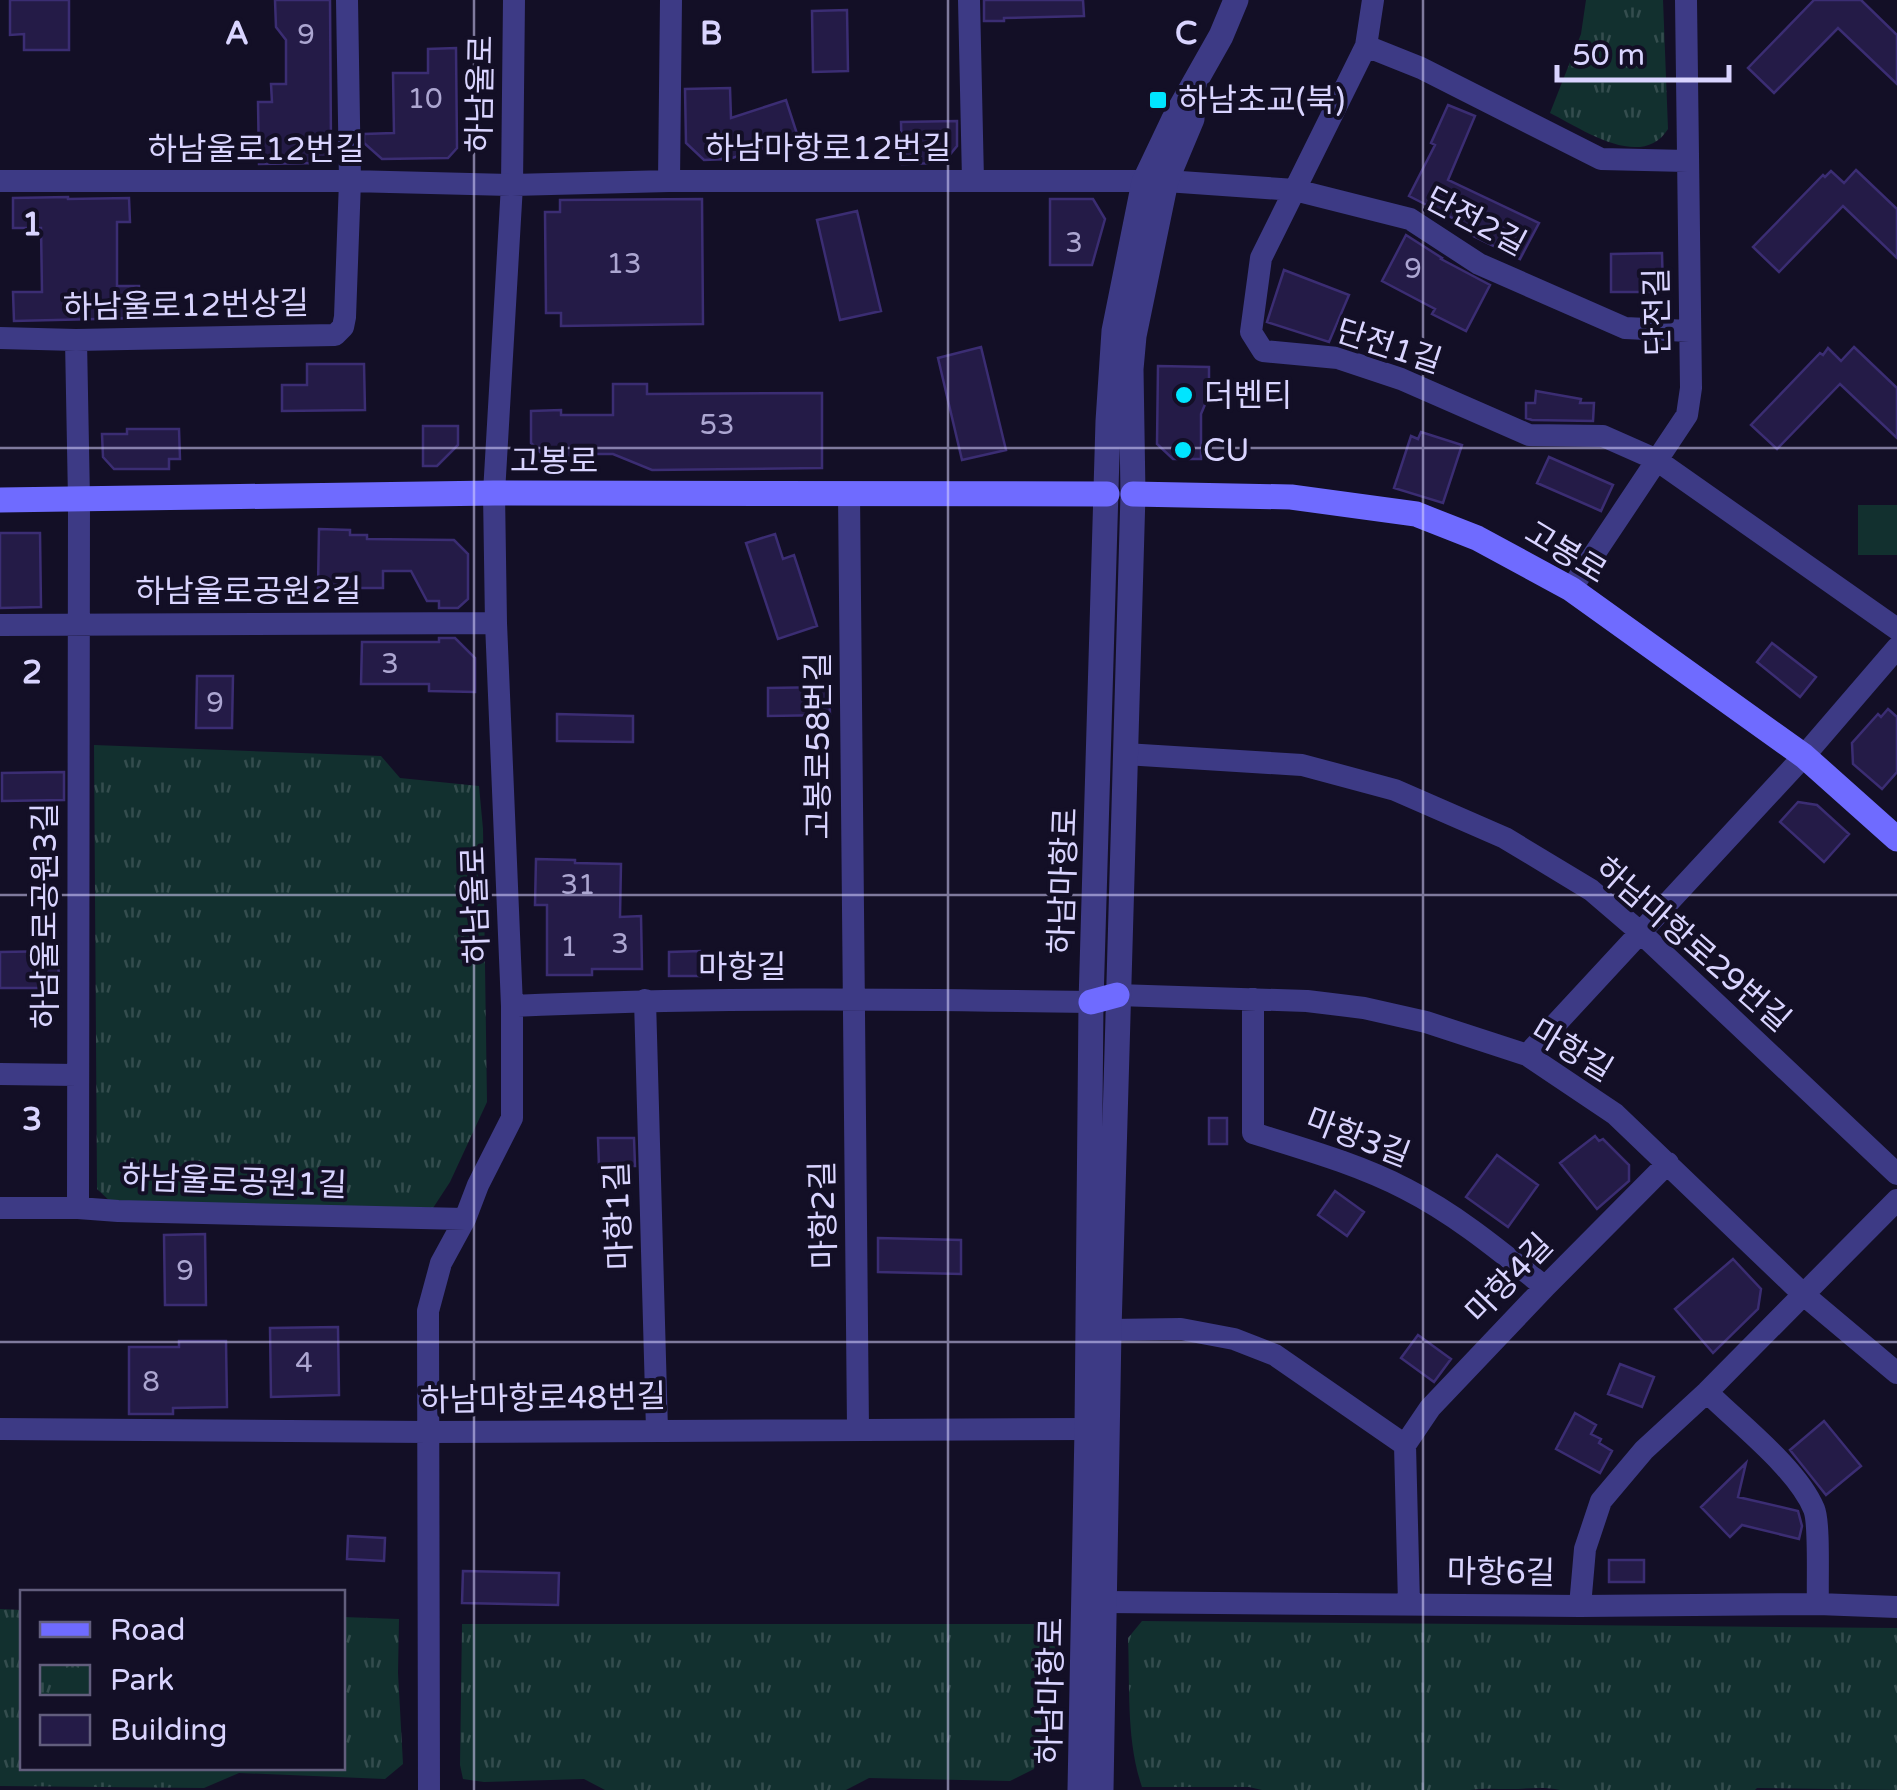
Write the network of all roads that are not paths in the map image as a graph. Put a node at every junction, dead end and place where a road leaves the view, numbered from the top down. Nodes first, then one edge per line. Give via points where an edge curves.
1 (346, 0) edge
2 (514, 0) edge
3 (671, 0) edge
4 (969, 0) edge
5 (1236, 0) edge
6 (1250, 0) edge
7 (1373, 0) edge
8 (1686, 0) edge
9 (1366, 46) junction
10 (1688, 161) junction
11 (973, 180) junction
12 (0, 181) edge
13 (350, 181) junction
14 (669, 181) junction
15 (1155, 181) junction
16 (512, 184) junction
17 (1295, 190) junction
18 (1689, 331) junction
19 (0, 338) edge
20 (76, 340) junction
21 (1655, 459) junction
22 (494, 494) junction
23 (849, 494) junction
24 (1120, 494) junction
25 (0, 500) edge
26 (78, 500) junction
27 (1571, 589) junction
28 (496, 622) junction
29 (78, 624) junction
30 (0, 625) edge
31 (1897, 629) edge
32 (1897, 648) edge
33 (1125, 754) junction
34 (1804, 756) junction
35 (1897, 839) edge
36 (1640, 932) junction
37 (1117, 996) junction
38 (852, 999) junction
39 (1253, 999) junction
40 (645, 1000) junction
41 (1092, 1002) junction
42 (512, 1006) junction
43 (1527, 1055) junction
44 (0, 1074) edge
45 (77, 1076) junction
46 (1668, 1163) junction
47 (1897, 1174) edge
48 (1897, 1200) edge
49 (0, 1208) edge
50 (78, 1208) junction
51 (465, 1220) junction
52 (1545, 1286) junction
53 (1804, 1295) junction
54 (1109, 1330) junction
55 (1897, 1373) edge
56 (1706, 1392) junction
57 (858, 1429) junction
58 (1087, 1429) junction
59 (0, 1430) edge
60 (657, 1430) junction
61 (428, 1432) junction
62 (1405, 1444) junction
63 (1105, 1602) junction
64 (1409, 1604) junction
65 (1818, 1604) junction
66 (1580, 1606) junction
67 (1897, 1607) edge
68 (429, 1790) edge
69 (1080, 1790) edge
70 (1101, 1790) edge

1 - 13 street
2 - 16 street, 하남울로
3 - 14 street
4 - 11 street
5 - 15 street, 하남마항로 via 1173,121
6 - 15 street, 하남마항로
7 - 9 street, 단전1길
8 - 10 street, 단전길
9 - 10 street via 1600,160
9 - 17 street, 단전1길
10 - 18 street, 단전길
11 - 14 street, 하남마항로12번길
11 - 15 street, 하남마항로12번길
12 - 13 street, 하남울로12번길
13 - 16 street, 하남울로12번길
13 - 20 street, 하남울로12번상길 via 345,317 335,335
14 - 16 street, 하남마항로12번길
15 - 17 street, 단전2길
15 - 24 street, 하남마항로 via 1114,331 1108,422
16 - 22 street, 하남울로
17 - 18 street, 단전2길 via 1410,219 1479,264 1625,328
17 - 21 street, 단전1길 via 1261,258 1250,332 1264,351 1338,358 1528,435 1603,436
18 - 21 street, 단전길 via 1686,415
19 - 20 street, 하남울로12번상길
20 - 26 street, 하남울로공원3길
21 - 27 street, 단전길
21 - 31 street, 단전1길
22 - 23 main road, 고봉로
22 - 26 main road, 고봉로
22 - 28 street, 하남울로
23 - 24 main road, 고봉로
23 - 38 street, 고봉로58번길
24 - 27 main road, 고봉로 via 1291,496 1416,514
24 - 33 street, 하남마항로
24 - 41 street, 하남마항로
25 - 26 main road, 고봉로
26 - 29 street, 하남울로공원3길
27 - 34 main road, 고봉로
28 - 29 street, 하남울로공원2길
28 - 42 street, 하남울로
29 - 30 street, 하남울로공원2길
29 - 45 street, 하남울로공원3길
32 - 34 street
33 - 36 street, 하남마항로29번길 via 1302,766 1395,790 1505,838 1590,890
33 - 37 street, 하남마항로
34 - 35 main road, 고봉로
34 - 36 street
36 - 43 street
36 - 47 street, 하남마항로29번길
37 - 39 street, 마항길
37 - 41 main road
37 - 54 street, 하남마항로
38 - 40 street, 마항길
38 - 41 street, 마항길
38 - 57 street, 마항2길
39 - 43 street, 마항길 via 1364,1008
39 - 52 street, 마항3길 via 1253,1132 1405,1188 1469,1226
40 - 42 street, 마항길
40 - 60 street, 마항1길
41 - 58 street, 하남마항로
42 - 51 street, 하남울로 via 512,1118
43 - 46 street, 마항길 via 1614,1114
44 - 45 street
45 - 50 street, 하남울로공원3길
46 - 52 street, 마항4길
46 - 53 street, 마항길
48 - 53 street
49 - 50 street, 하남울로공원1길
50 - 51 street, 하남울로공원1길
51 - 61 street, 하남울로 via 441,1263 428,1311
52 - 62 street, 마항4길 via 1430,1408
53 - 55 street, 마항길
53 - 56 street
54 - 62 street via 1180,1329 1275,1355
54 - 63 street, 하남마항로
56 - 65 street via 1782,1464 1815,1511
56 - 66 street via 1601,1501 1585,1548
57 - 58 street, 하남마항로48번길
57 - 60 street, 하남마항로48번길
58 - 69 street, 하남마항로
59 - 61 street, 하남마항로48번길
60 - 61 street, 하남마항로48번길
61 - 68 street, 하남울로
62 - 64 street
63 - 64 street, 마항6길
63 - 70 street, 하남마항로
64 - 66 street, 마항6길
65 - 66 street, 마항6길
65 - 67 street, 마항6길

